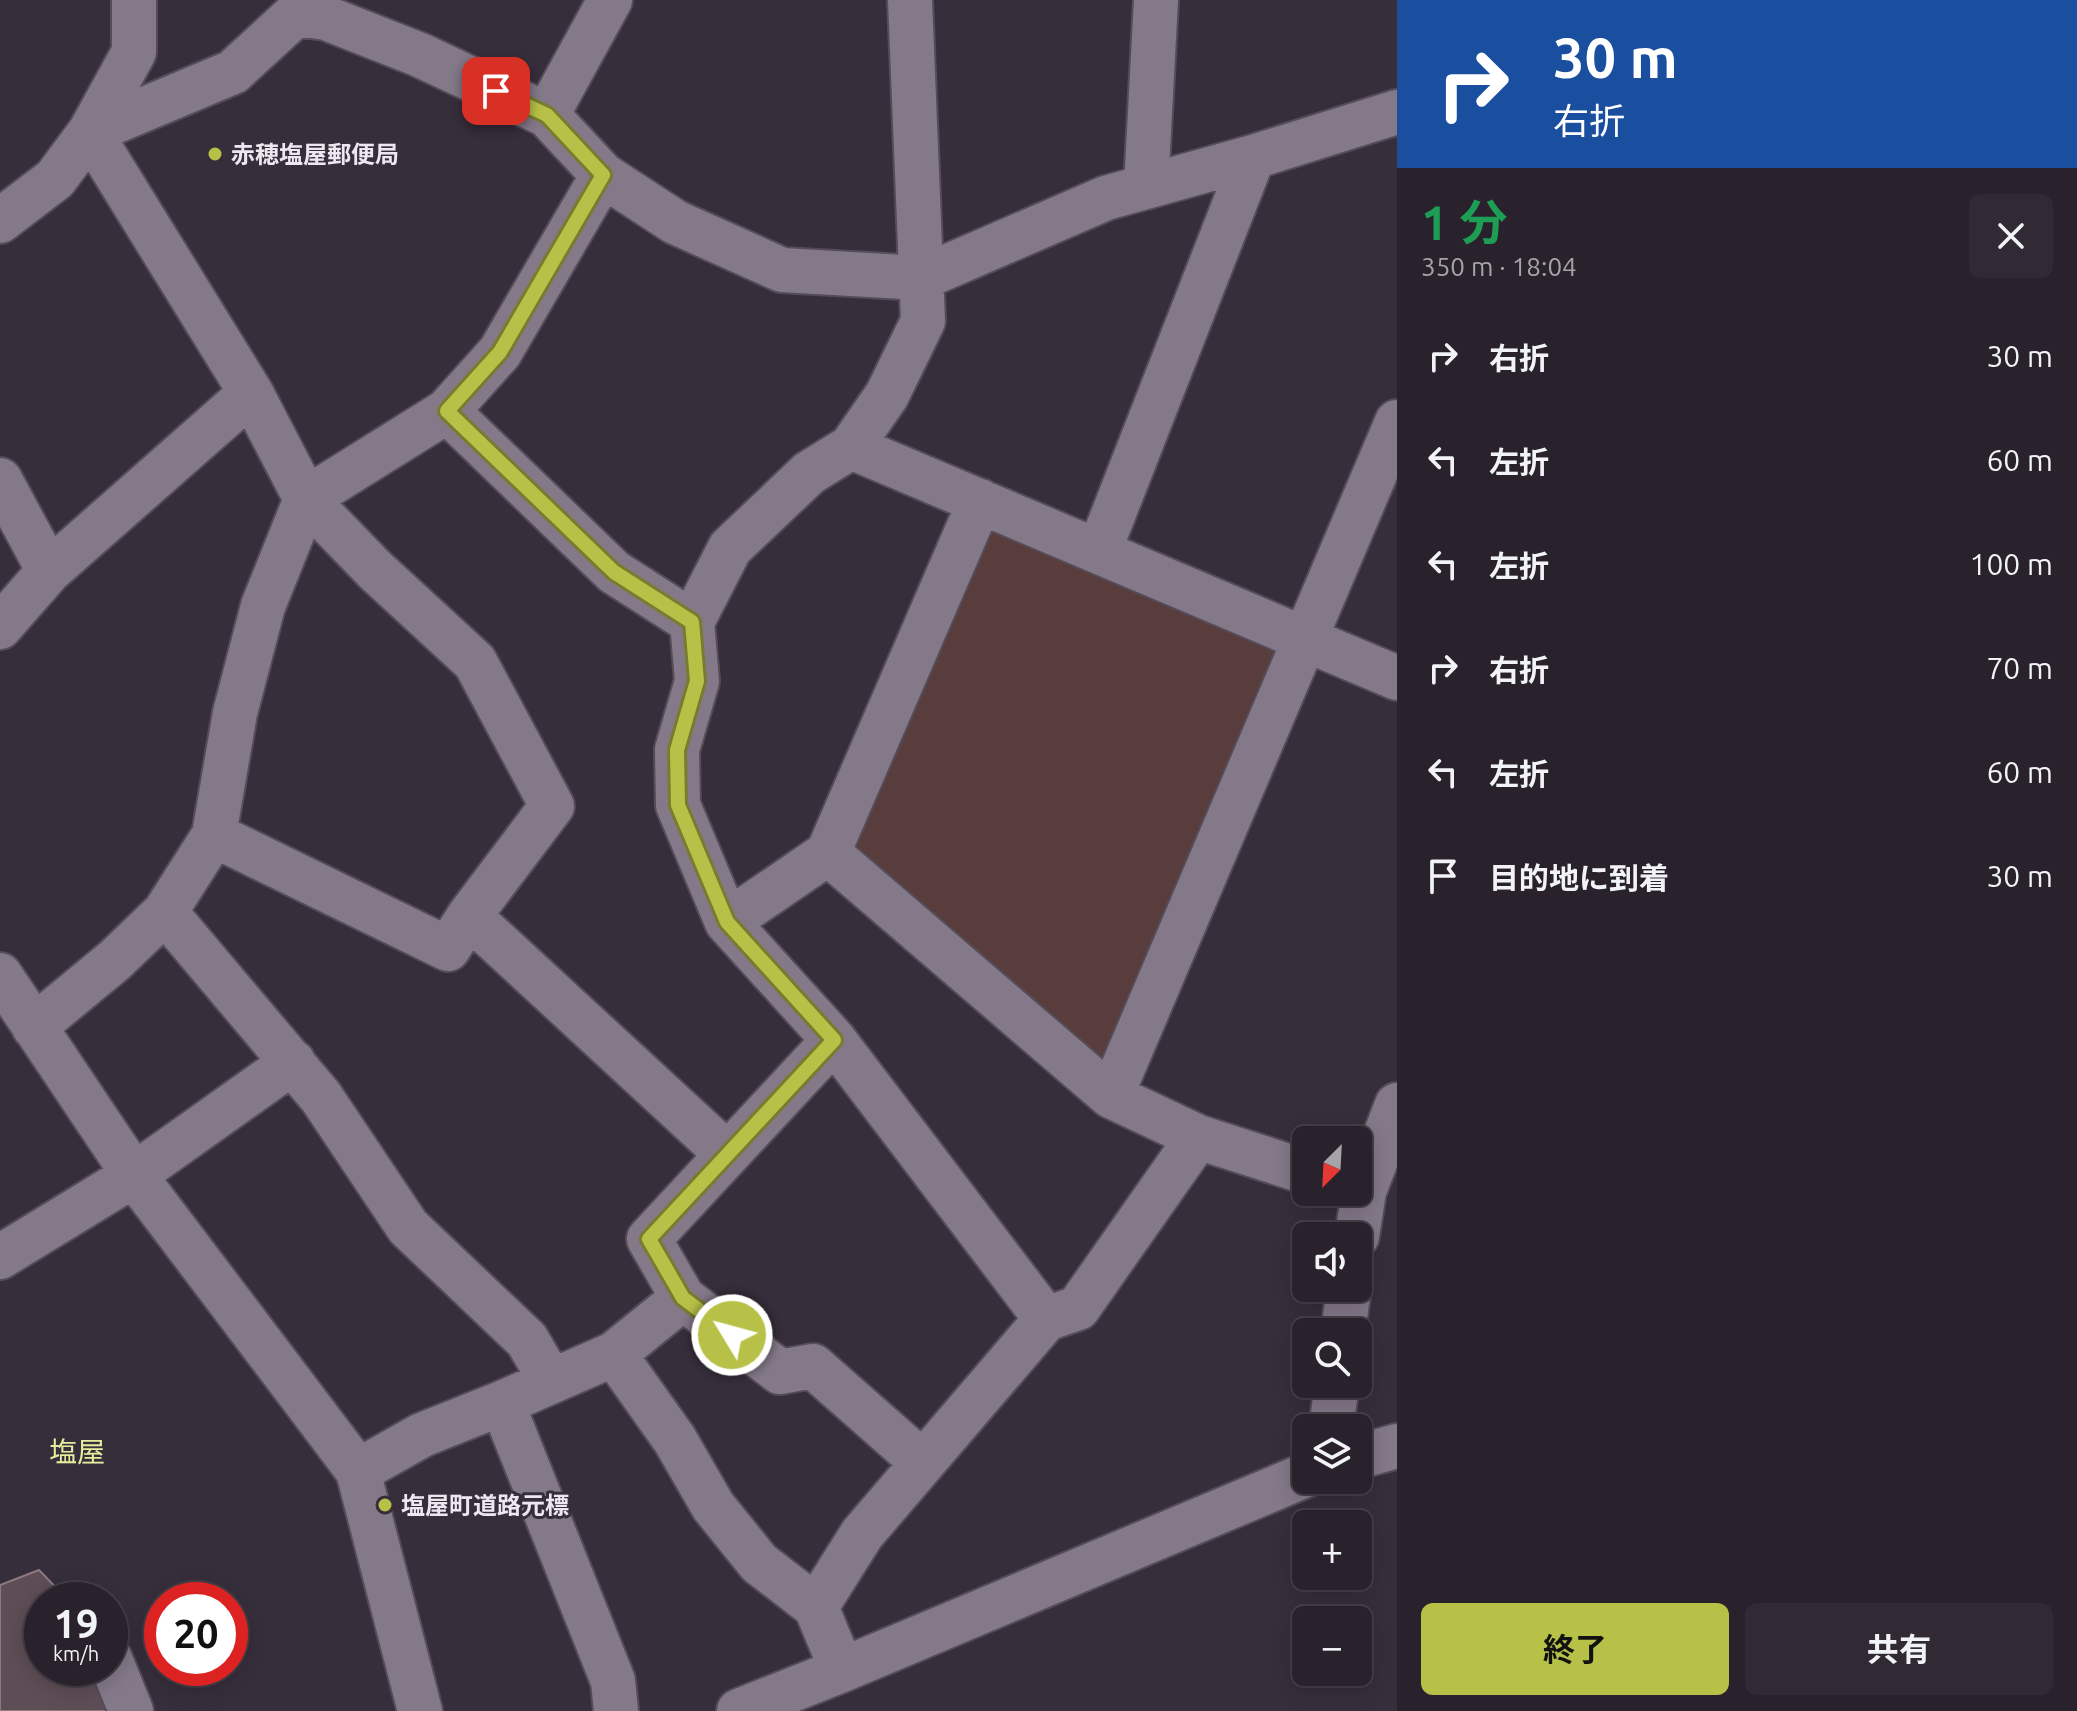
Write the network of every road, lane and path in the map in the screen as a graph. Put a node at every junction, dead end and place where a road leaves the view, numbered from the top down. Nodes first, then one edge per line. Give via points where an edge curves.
1 (134, 0) edge
2 (610, 0) edge
3 (910, 0) edge
4 (1156, 0) edge
5 (301, 7) edge
6 (1397, 112) edge
7 (547, 115) junction
8 (90, 132) junction
9 (1253, 157) junction
10 (603, 175) junction
11 (1146, 187) junction
12 (0, 221) edge
13 (921, 278) junction
14 (251, 393) junction
15 (447, 411) junction
16 (1397, 422) edge
17 (851, 447) junction
18 (0, 480) edge
19 (306, 499) junction
20 (980, 501) junction
21 (1099, 551) junction
22 (49, 571) junction
23 (692, 622) junction
24 (0, 627) edge
25 (1304, 639) junction
26 (1397, 678) edge
27 (214, 835) junction
28 (828, 853) junction
29 (165, 912) junction
30 (469, 916) junction
31 (727, 922) junction
32 (0, 975) edge
33 (34, 1027) junction
34 (834, 1040) junction
35 (293, 1062) junction
36 (1111, 1096) junction
37 (1397, 1105) edge
38 (1198, 1137) junction
39 (727, 1154) junction
40 (1372, 1164) edge
41 (1292, 1167) edge
42 (134, 1175) junction
43 (0, 1257) edge
44 (683, 1298) junction
45 (1046, 1319) junction
46 (614, 1354) junction
47 (551, 1381) junction
48 (502, 1403) junction
49 (1397, 1446) edge
50 (1372, 1453) edge
51 (922, 1462) junction
52 (358, 1471) junction
53 (1292, 1481) edge
54 (816, 1607) junction
55 (842, 1670) junction
56 (121, 1686) edge
57 (790, 1702) edge
58 (131, 1711) edge
59 (420, 1711) edge
60 (616, 1711) edge
61 (739, 1711) edge

1 - 8 street via 134,52
2 - 7 street
3 - 13 street
4 - 11 street
5 - 7 street
5 - 8 street via 233,72
6 - 9 street
7 - 10 street
8 - 12 street via 55,179
8 - 14 street
9 - 11 street
9 - 21 street
10 - 13 street via 675,222 782,270
10 - 15 street via 500,352
11 - 13 street via 1106,198
13 - 17 street via 923,321 887,395
14 - 19 street
14 - 22 street
15 - 19 street
15 - 23 street via 614,572
16 - 25 street
17 - 20 street
17 - 23 street via 809,473 730,548
18 - 22 street
19 - 27 street via 263,606 235,713
19 - 30 street via 475,662 552,806
20 - 21 street
20 - 28 street
21 - 25 street
22 - 24 street
23 - 31 street via 697,681 677,750 678,805
25 - 26 street
25 - 36 street
27 - 29 street
27 - 30 street via 448,949
28 - 31 street
28 - 36 street
29 - 33 street
29 - 35 street
30 - 39 street
31 - 34 street
32 - 33 street
33 - 42 street
34 - 39 street
34 - 45 street
35 - 42 street
35 - 47 street via 408,1227 527,1340
36 - 38 street
37 - 40 street
38 - 41 street
38 - 45 street via 1078,1308
39 - 44 street via 649,1239
42 - 43 street
42 - 52 street
44 - 46 street
44 - 51 street via 780,1372 813,1366
45 - 51 street
46 - 47 street
46 - 54 street via 722,1517 759,1563
47 - 48 street
48 - 52 street via 422,1435
48 - 60 street via 613,1681
49 - 50 street
51 - 54 street via 862,1534
52 - 59 street
53 - 55 street
54 - 55 street
55 - 57 street
56 - 58 street
57 - 61 street

